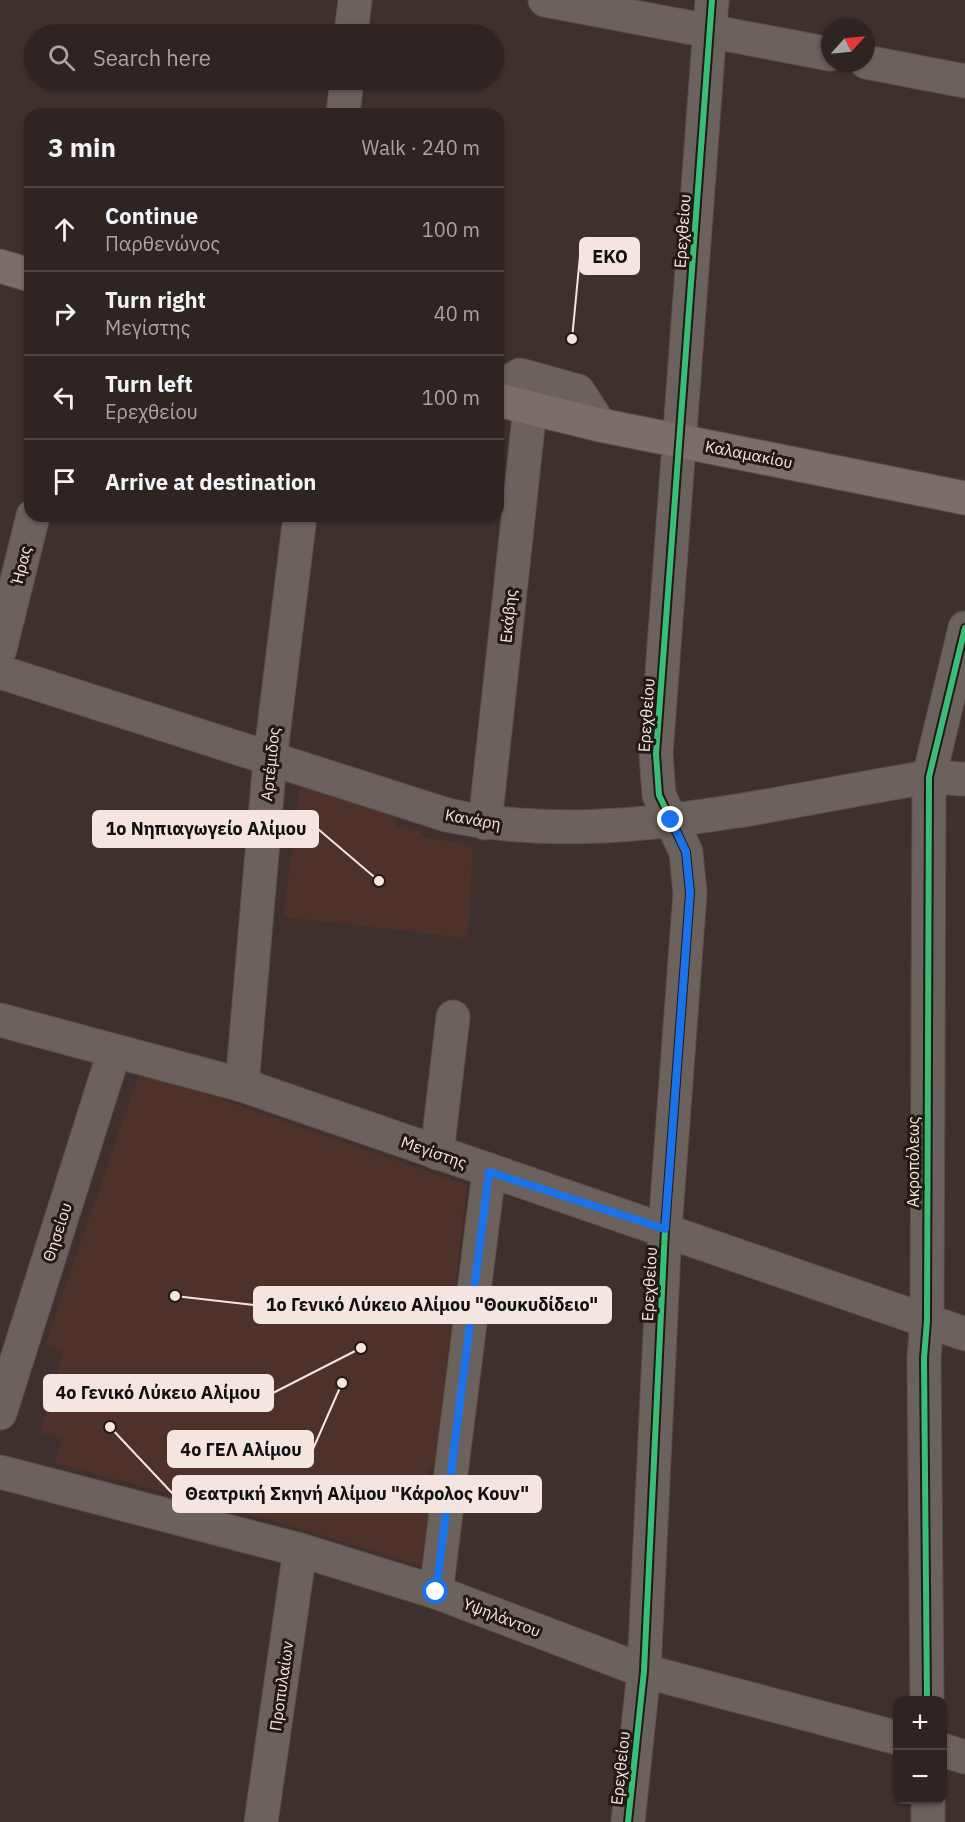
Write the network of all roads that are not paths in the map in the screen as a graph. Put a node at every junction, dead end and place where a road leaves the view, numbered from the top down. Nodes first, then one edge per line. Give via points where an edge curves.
1 (354, 0) edge
2 (545, 0) edge
3 (710, 15) edge
4 (352, 24) edge
5 (821, 51) edge
6 (875, 64) edge
7 (965, 81) edge
8 (346, 90) edge
9 (344, 108) edge
10 (0, 266) edge
11 (24, 273) edge
12 (504, 384) edge
13 (504, 402) edge
14 (530, 408) junction
15 (600, 425) junction
16 (681, 440) junction
17 (965, 498) edge
18 (32, 522) edge
19 (299, 522) edge
20 (965, 628) edge
21 (0, 649) edge
22 (0, 672) edge
23 (270, 760) junction
24 (929, 777) junction
25 (965, 779) edge
26 (671, 820) junction
27 (485, 823) junction
28 (453, 1017) dead end
29 (0, 1020) edge
30 (114, 1052) junction
31 (242, 1085) junction
32 (437, 1154) junction
33 (489, 1172) junction
34 (665, 1229) junction
35 (927, 1321) junction
36 (965, 1334) edge
37 (0, 1413) edge
38 (0, 1472) edge
39 (300, 1550) junction
40 (436, 1592) junction
41 (644, 1671) junction
42 (927, 1696) edge
43 (893, 1737) edge
44 (947, 1752) edge
45 (965, 1757) edge
46 (928, 1804) edge
47 (261, 1822) edge
48 (628, 1822) edge
49 (928, 1822) edge

1 - 4 street
2 - 3 street
3 - 5 street
3 - 16 street, Ερεχθείου
6 - 7 street
8 - 9 street
10 - 11 main road
12 - 15 street via 520,375 578,391
13 - 14 main road, Καλαμακίου
14 - 15 main road, Καλαμακίου
14 - 27 street, Εκάβης
15 - 16 main road, Καλαμακίου
16 - 17 main road, Καλαμακίου
16 - 26 street, Ερεχθείου via 656,754 659,795
18 - 21 street, Ήρας
19 - 23 street, Αρτέμιδος
20 - 24 street, Ακροπόλεως
22 - 23 street, Κανάρη
23 - 27 street, Κανάρη via 447,815
23 - 31 street, Αρτέμιδος
24 - 25 street, Κανάρη
24 - 26 street, Κανάρη
24 - 35 street, Ακροπόλεως
26 - 27 street, Κανάρη via 540,827
26 - 34 street, Ερεχθείου via 686,852 690,893
28 - 32 street
29 - 30 street, Μεγίστης
30 - 31 street, Μεγίστης
30 - 37 street, Θησείου
31 - 32 street, Μεγίστης
32 - 33 street, Μεγίστης
33 - 34 street, Μεγίστης
33 - 40 street
34 - 35 street, Μεγίστης
34 - 41 street, Ερεχθείου
35 - 36 street, Μεγίστης
35 - 42 street, Ακροπόλεως
38 - 39 street, Υψηλάντου
39 - 40 street, Υψηλάντου
39 - 47 street, Προπυλαίων
40 - 41 street, Υψηλάντου
41 - 43 street, Υψηλάντου
41 - 48 street, Ερεχθείου
44 - 45 street
46 - 49 street

